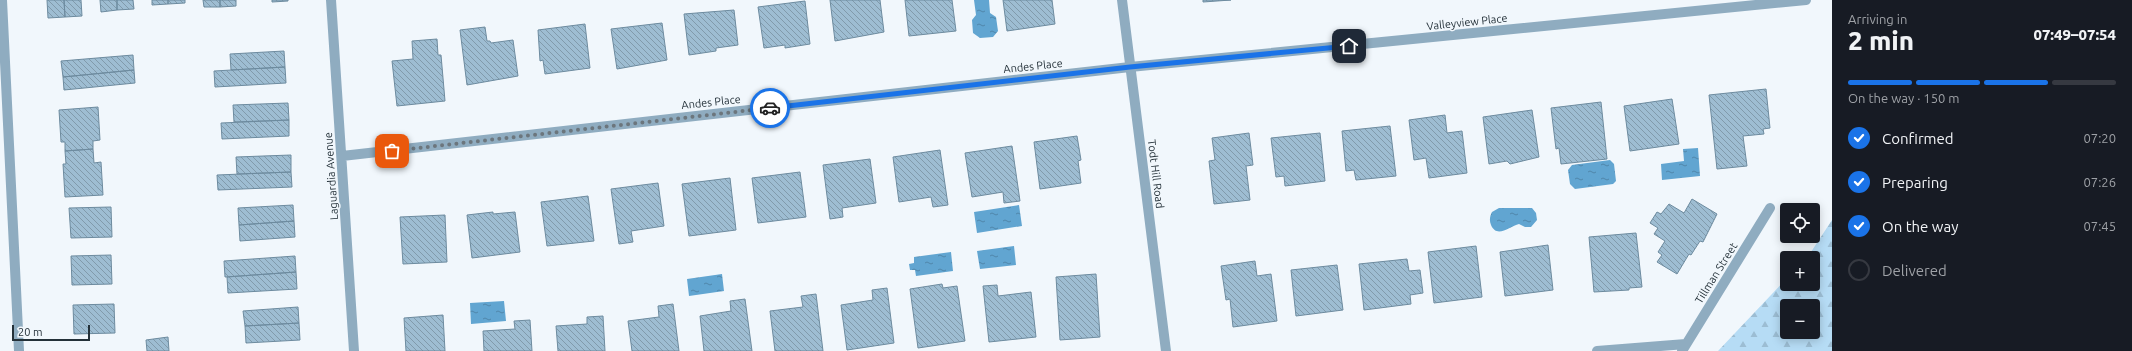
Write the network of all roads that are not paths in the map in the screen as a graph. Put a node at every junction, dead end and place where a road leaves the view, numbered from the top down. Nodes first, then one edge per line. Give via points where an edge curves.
1 (2, 0) edge
2 (331, 0) edge
3 (1122, 0) edge
4 (1806, 0) edge
5 (1130, 67) junction
6 (342, 156) junction
7 (1770, 208) dead end
8 (1684, 347) edge
9 (19, 351) edge
10 (354, 351) edge
11 (1166, 351) edge
12 (1597, 351) edge

1 - 9 street
2 - 6 street, Laguardia Avenue
3 - 5 street, Todt Hill Road
4 - 5 street, Valleyview Place
5 - 6 street, Andes Place
5 - 11 street, Todt Hill Road
6 - 10 street, Laguardia Avenue
7 - 8 street, Tillman Street
8 - 12 street

